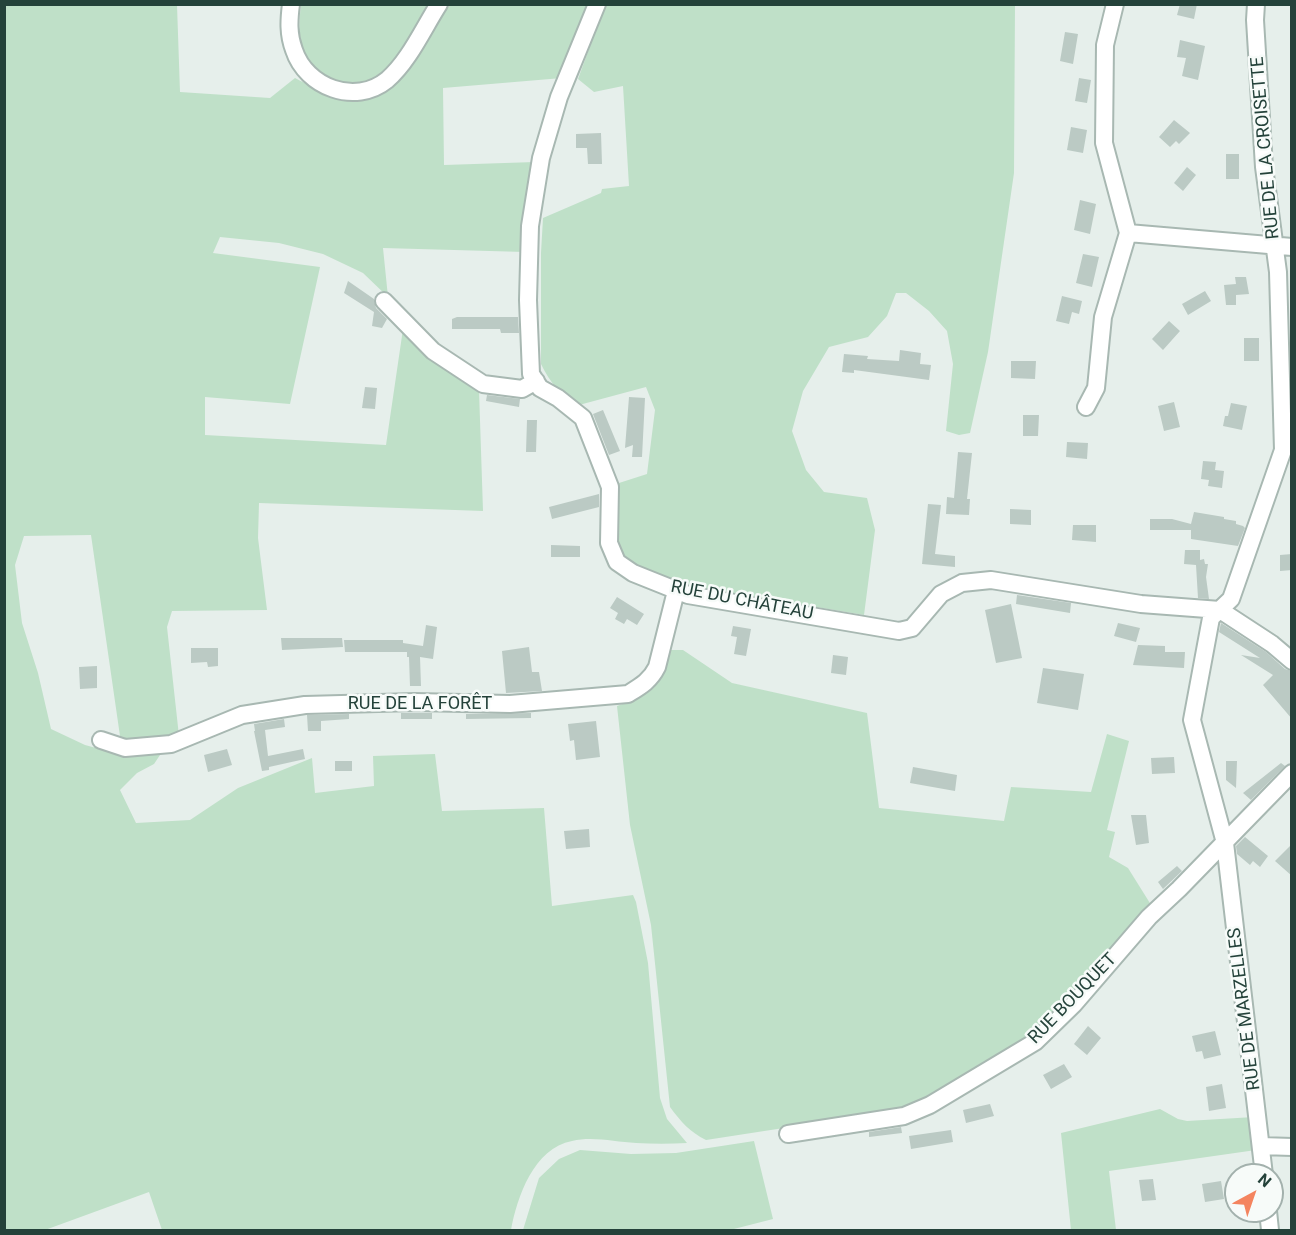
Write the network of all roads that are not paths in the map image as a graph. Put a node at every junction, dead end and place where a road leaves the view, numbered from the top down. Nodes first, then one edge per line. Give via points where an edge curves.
1 (291, 4) edge
2 (439, 4) edge
3 (597, 4) edge
4 (1115, 4) edge
5 (1256, 4) edge
6 (1128, 233) junction
7 (1283, 246) edge
8 (384, 301) dead end
9 (536, 381) junction
10 (1086, 406) dead end
11 (1287, 450) edge
12 (676, 591) junction
13 (1220, 610) junction
14 (1292, 661) edge
15 (101, 740) dead end
16 (1292, 773) edge
17 (1225, 843) junction
18 (788, 1134) dead end
19 (1261, 1146) junction
20 (1292, 1147) edge
21 (1263, 1163) edge

1 - 2 street via 288,24 294,51 305,71 323,86 350,93 375,88 387,80
3 - 9 street via 559,97 541,158 532,214 528,300 531,374
4 - 6 street via 1105,45 1104,143
5 - 7 street, RUE DE LA CROISETTE via 1264,167
6 - 7 street
6 - 10 street via 1103,317 1096,388
7 - 11 street, RUE DE LA CROISETTE via 1278,272
8 - 9 street via 433,351 483,384 522,389
9 - 12 street, RUE DU CHÂTEAU via 540,388 583,418 610,487 609,543 617,562
11 - 13 street, RUE DE LA CROISETTE via 1231,599
12 - 13 street, RUE DU CHÂTEAU via 899,630 912,628 948,590 962,583 991,580 1140,604
12 - 15 street, RUE DE LA FORÊT via 657,667 652,677 628,694 510,704 305,705 242,715 171,744 125,748
13 - 14 street, RUE DU CHÂTEAU
13 - 17 street, RUE DE LA CROISETTE via 1211,618 1192,720
16 - 17 street, RUE BOUQUET
17 - 18 street, RUE BOUQUET via 1149,916 1074,1004 1035,1042 930,1105 904,1116
17 - 19 street, RUE DE MARZELLES
19 - 20 street
19 - 21 street, RUE DE MARZELLES

